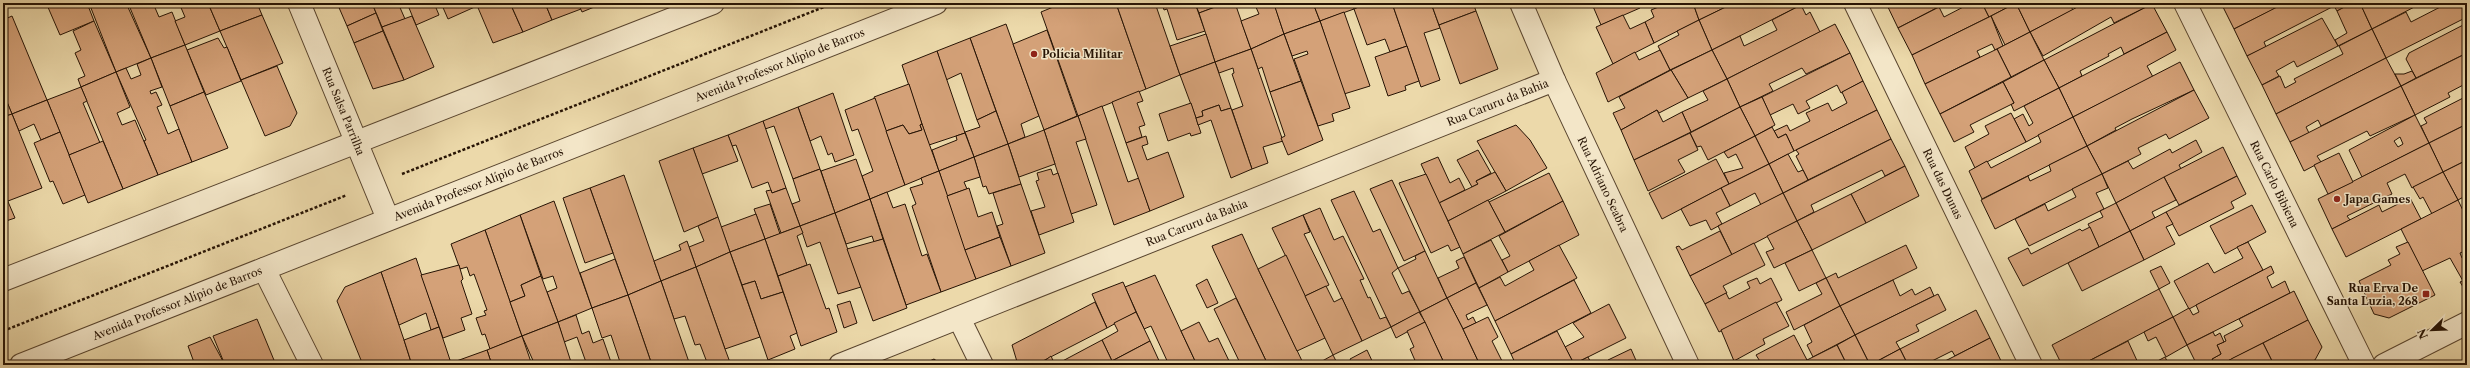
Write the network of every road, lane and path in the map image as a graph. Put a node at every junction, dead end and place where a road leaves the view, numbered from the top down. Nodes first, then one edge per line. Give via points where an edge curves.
1 (299, 3) edge
2 (714, 3) edge
3 (834, 3) edge
4 (936, 3) edge
5 (1521, 3) edge
6 (1855, 3) edge
7 (2185, 3) edge
8 (1554, 80) junction
9 (358, 141) junction
10 (375, 184) junction
11 (388, 218) junction
12 (264, 269) junction
13 (3, 280) edge
14 (959, 318) junction
15 (2467, 323) edge
16 (3, 331) edge
17 (20, 365) edge
18 (312, 365) edge
19 (840, 365) edge
20 (982, 365) edge
21 (1688, 365) edge
22 (2031, 365) edge
23 (2364, 365) edge
24 (2384, 365) edge

1 - 9 street, Rua Salsa Parrilha
2 - 9 street
3 - 10 path
4 - 11 street, Avenida Professor Alípio de Barros
5 - 8 street, Rua Adriano Seabra
6 - 22 street, Rua das Dunas
7 - 23 street, Rua Carlo Bibiena
8 - 14 street, Rua Caruru da Bahia
8 - 21 street, Rua Adriano Seabra
9 - 10 street, Rua Salsa Parrilha
9 - 13 street
10 - 11 street, Rua Salsa Parrilha
10 - 16 path
11 - 12 street, Avenida Professor Alípio de Barros
12 - 17 street, Avenida Professor Alípio de Barros
12 - 18 street
14 - 19 street, Rua Caruru da Bahia
14 - 20 street
15 - 24 street

